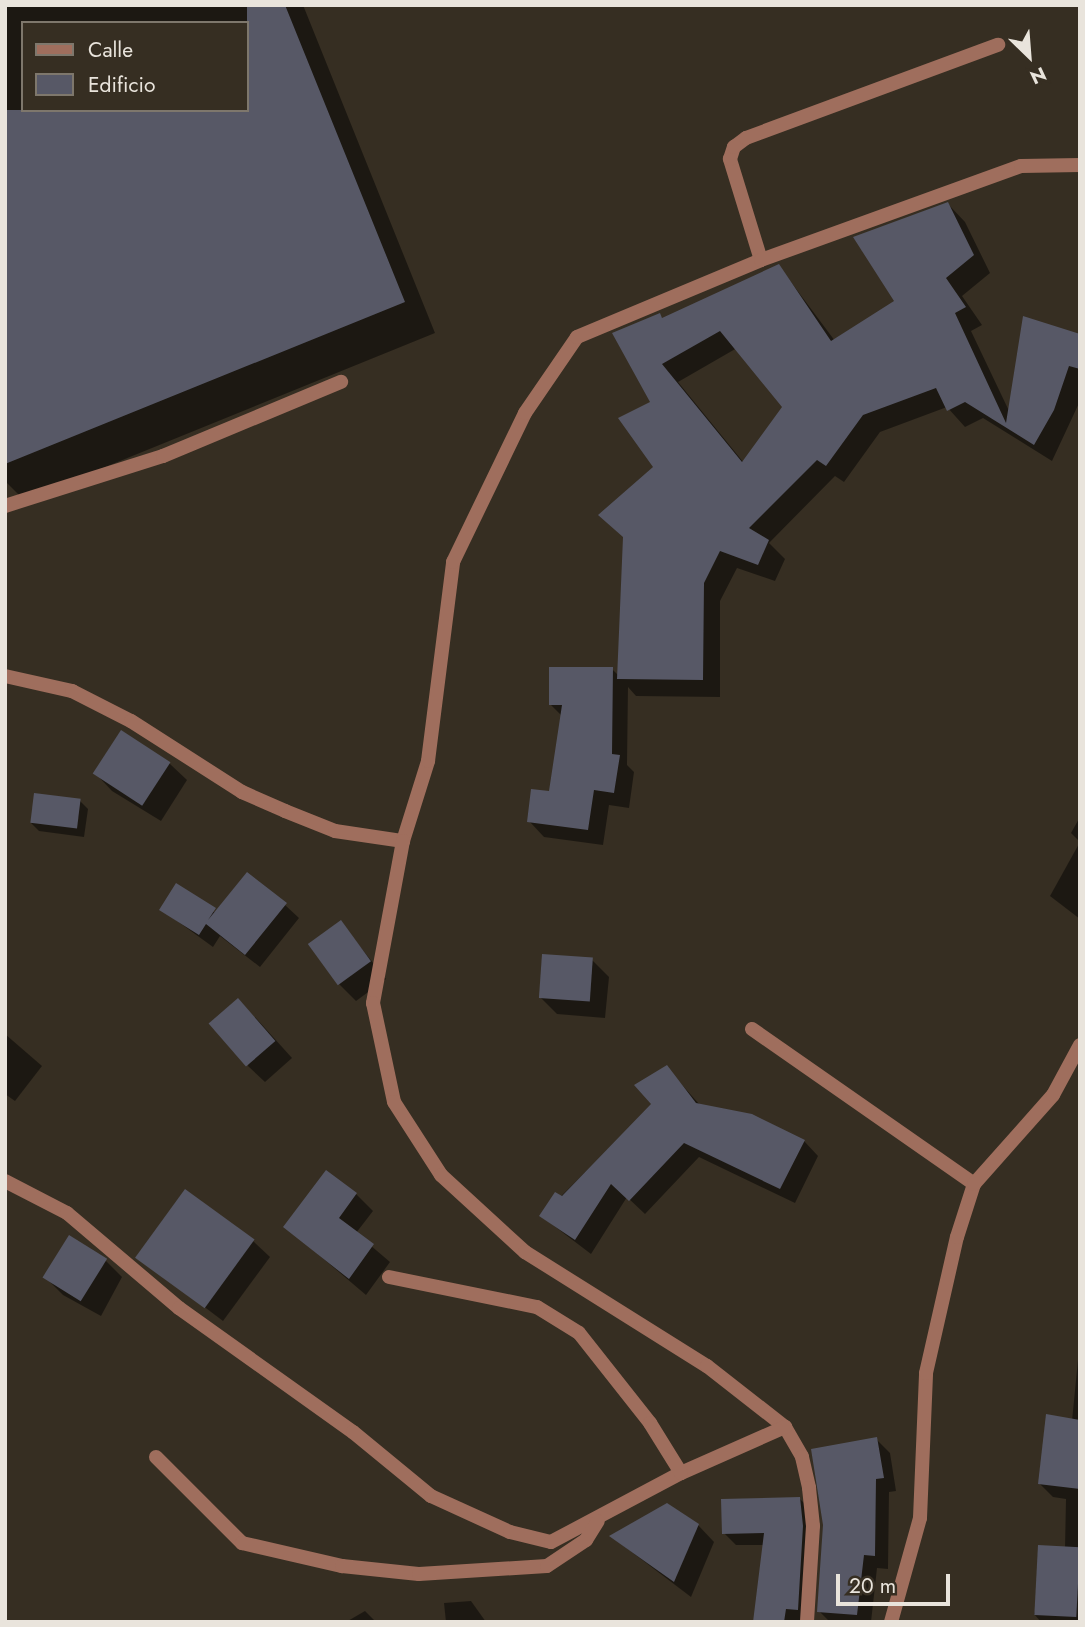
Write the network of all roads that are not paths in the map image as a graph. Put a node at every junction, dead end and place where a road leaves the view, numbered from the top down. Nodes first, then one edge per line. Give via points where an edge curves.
1 (998, 45) dead end
2 (1080, 164) edge
3 (761, 260) junction
4 (341, 382) dead end
5 (5, 506) edge
6 (5, 676) edge
7 (403, 841) junction
8 (752, 1029) dead end
9 (1080, 1045) edge
10 (5, 1181) edge
11 (974, 1184) junction
12 (389, 1277) dead end
13 (785, 1427) junction
14 (156, 1457) dead end
15 (681, 1473) junction
16 (599, 1520) junction
17 (807, 1622) edge
18 (891, 1622) edge

1 - 3 street via 734,147 730,159
2 - 3 street via 1021,166
3 - 7 street via 577,337 525,413 453,562 428,761
4 - 5 street via 163,456
6 - 7 street via 72,691 131,721 242,792 285,811 335,831
7 - 13 street via 373,1003 394,1102 441,1175 525,1252 707,1366
8 - 11 street
9 - 11 street via 1053,1095
10 - 16 street via 67,1213 179,1308 353,1432 431,1496 510,1532 551,1542
11 - 18 street via 926,1373 920,1518
12 - 15 street via 537,1307 579,1333 650,1423
13 - 15 street
13 - 17 street via 802,1457 809,1488 813,1526
14 - 16 street via 243,1543 342,1566 419,1574 547,1566 586,1540
15 - 16 street

